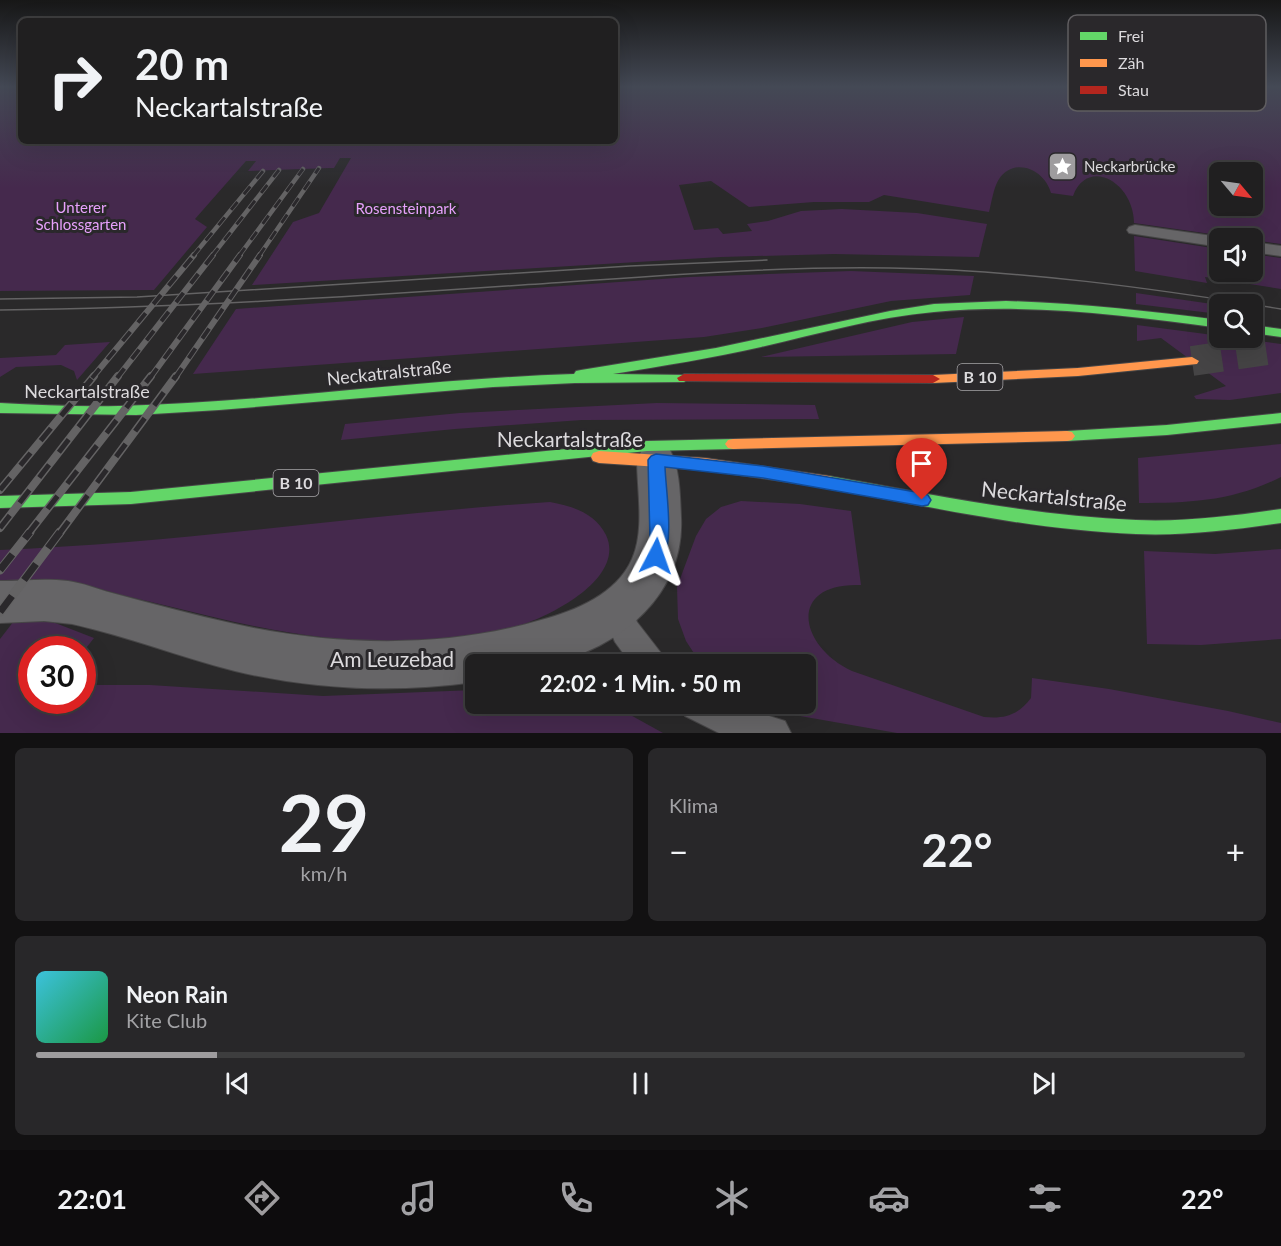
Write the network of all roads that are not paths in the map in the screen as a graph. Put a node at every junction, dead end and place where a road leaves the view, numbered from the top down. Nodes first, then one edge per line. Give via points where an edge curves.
1 (1135, 230) dead end
2 (1209, 240) edge
3 (1263, 249) edge
4 (1281, 251) edge
5 (1209, 323) edge
6 (1263, 331) edge
7 (1281, 333) edge
8 (1192, 361) tunnel mouth
9 (536, 380) junction
10 (245, 404) joint
11 (0, 408) edge
12 (1281, 418) edge
13 (530, 456) junction
14 (656, 460) junction
15 (0, 502) edge
16 (1281, 516) edge
17 (0, 602) edge
18 (617, 611) junction
19 (642, 654) edge
20 (712, 714) edge
21 (774, 733) edge

1 - 2 lane
3 - 4 lane
5 - 9 main road via 1064,308 935,307 685,358
6 - 7 main road
8 - 9 main road, B 10 via 1119,370 944,378
9 - 10 main road, Neckatralstraße / B 10
10 - 11 main road, Neckartalstraße / B 10 via 116,412
12 - 13 main road, B 10 via 1022,439 689,444
13 - 14 main road, Neckartalstraße
13 - 15 main road, Neckartalstraße / B 10 via 131,498
14 - 16 main road, Neckartalstraße via 763,472 967,509 1077,523 1185,526 1236,524
14 - 18 street, Am Leuzebad via 656,556 637,591
17 - 18 street, Am Leuzebad via 58,601 240,649 345,663 408,664 465,660 520,650 590,627
18 - 19 lane
20 - 21 lane via 742,727

